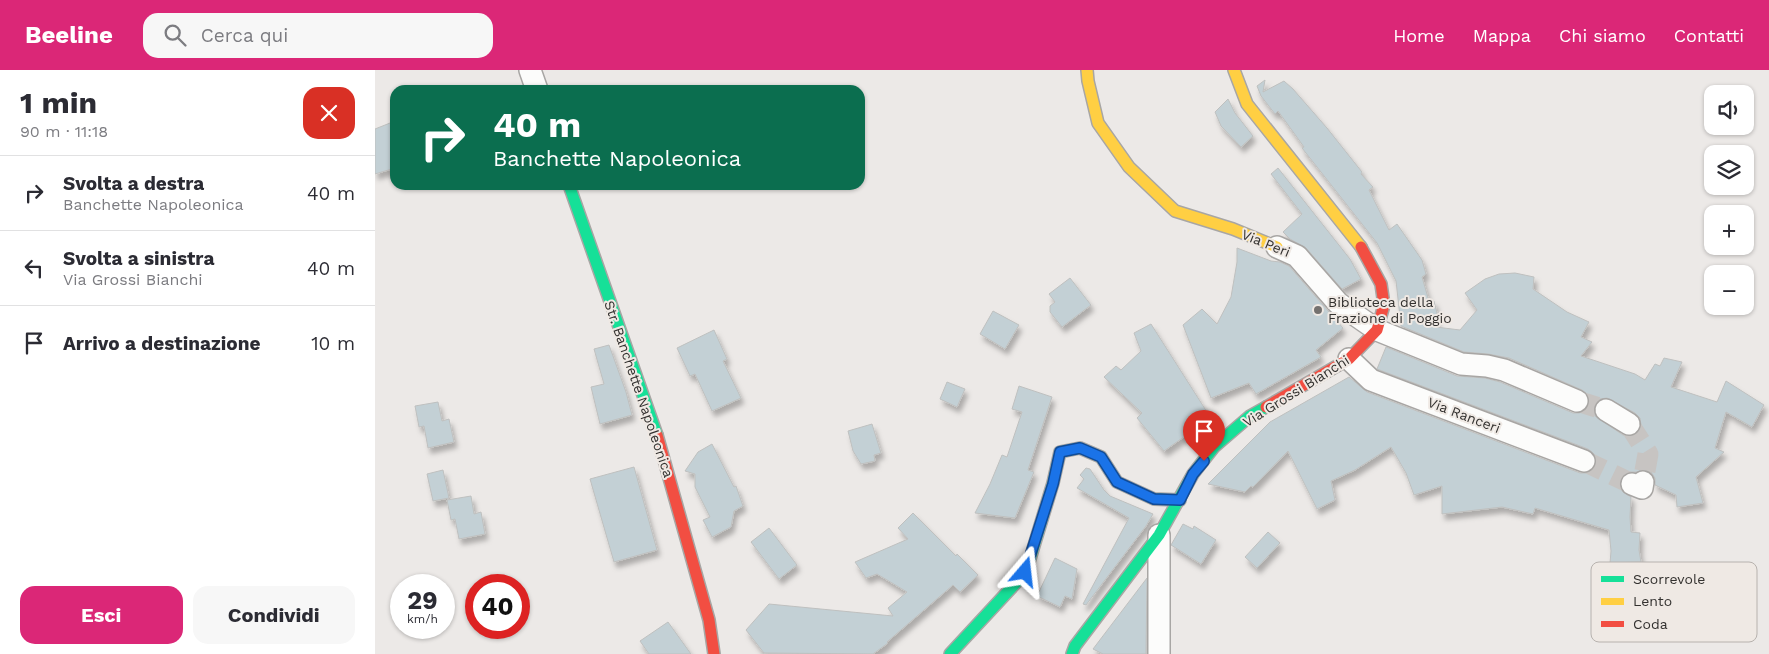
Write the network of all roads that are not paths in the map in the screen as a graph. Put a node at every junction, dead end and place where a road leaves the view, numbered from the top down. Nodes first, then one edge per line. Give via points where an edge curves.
1 (530, 70) edge
2 (1087, 70) edge
3 (1234, 70) edge
4 (535, 85) edge
5 (571, 190) edge
6 (1277, 247) joint
7 (1377, 330) junction
8 (1349, 359) junction
9 (1577, 401) tunnel mouth
10 (1606, 410) tunnel mouth
11 (1629, 424) tunnel mouth
12 (1585, 461) tunnel mouth
13 (1180, 500) junction
14 (1159, 535) junction
15 (714, 654) edge
16 (950, 654) edge
17 (1072, 654) edge
18 (1159, 654) edge

1 - 4 street
2 - 6 street, Via Peri via 1098,123 1129,167 1175,211
3 - 7 street, Via Grossi Bianchi via 1247,104 1363,250 1381,284 1384,305
5 - 15 street, Str. Banchette Napoleonica via 656,430 709,620
6 - 7 street, Via Peri via 1297,256 1338,303
7 - 8 street, Via Grossi Bianchi
7 - 9 street, Via Peri via 1461,364 1504,370
8 - 12 street, Via Ranceri via 1371,380
8 - 13 street, Via Grossi Bianchi via 1250,416 1214,447 1193,474
10 - 11 street
13 - 14 street, Via Grossi Bianchi
13 - 16 street via 1154,499 1117,482 1101,457 1080,448 1060,452 1025,572
14 - 17 street, Via Grossi Bianchi
14 - 18 street

